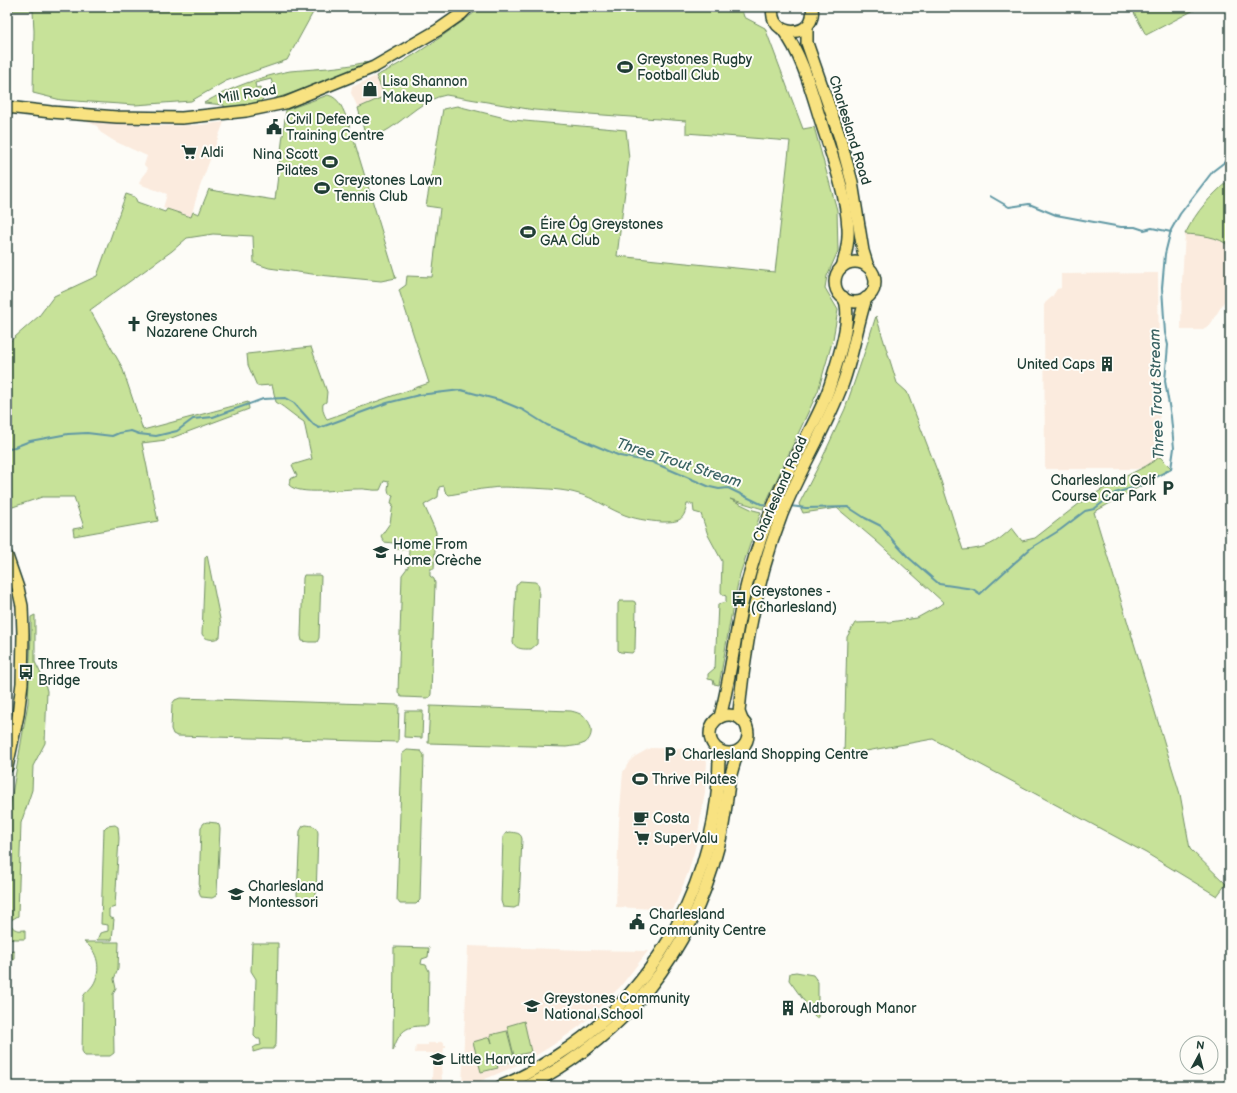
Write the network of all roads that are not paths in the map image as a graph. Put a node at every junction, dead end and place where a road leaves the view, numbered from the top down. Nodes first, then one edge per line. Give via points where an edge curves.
1 (468, 7) edge
2 (773, 7) edge
3 (812, 7) edge
4 (807, 26) junction
5 (783, 30) junction
6 (7, 107) edge
7 (842, 267) junction
8 (868, 267) junction
9 (842, 297) junction
10 (866, 298) junction
11 (7, 556) edge
12 (720, 717) junction
13 (742, 720) junction
14 (719, 750) junction
15 (738, 751) junction
16 (7, 767) edge
17 (501, 1086) edge
18 (528, 1086) edge

1 - 6 main road, Mill Road via 438,30 374,67 285,103 246,111 182,118 117,117
2 - 5 main road, Charlesland Road via 774,20
3 - 4 main road, Charlesland Road via 811,19
4 - 5 main road via 797,32
4 - 8 main road, Charlesland Road via 807,43 840,138 852,182
5 - 7 main road, Charlesland Road via 800,60 844,198 848,228 847,249
7 - 8 main road via 855,262
7 - 9 main road via 836,282
8 - 10 main road via 875,282 872,292
9 - 10 main road via 853,302
9 - 12 main road, Charlesland Road via 846,305 843,342 830,385 771,512 749,575
10 - 13 main road, Charlesland Road via 843,383 822,433 782,513 760,579 746,650 739,705
11 - 16 main road via 22,606 23,634 22,683
12 - 13 main road via 727,715
12 - 14 main road via 712,726 710,733 713,744
13 - 15 main road via 748,735 745,745
14 - 15 main road via 727,753
14 - 17 main road via 717,788 706,853 686,908 664,948 625,1000 592,1031 536,1069
15 - 18 main road via 729,783 718,847 707,885 692,922 676,951 653,983 598,1041 569,1063

